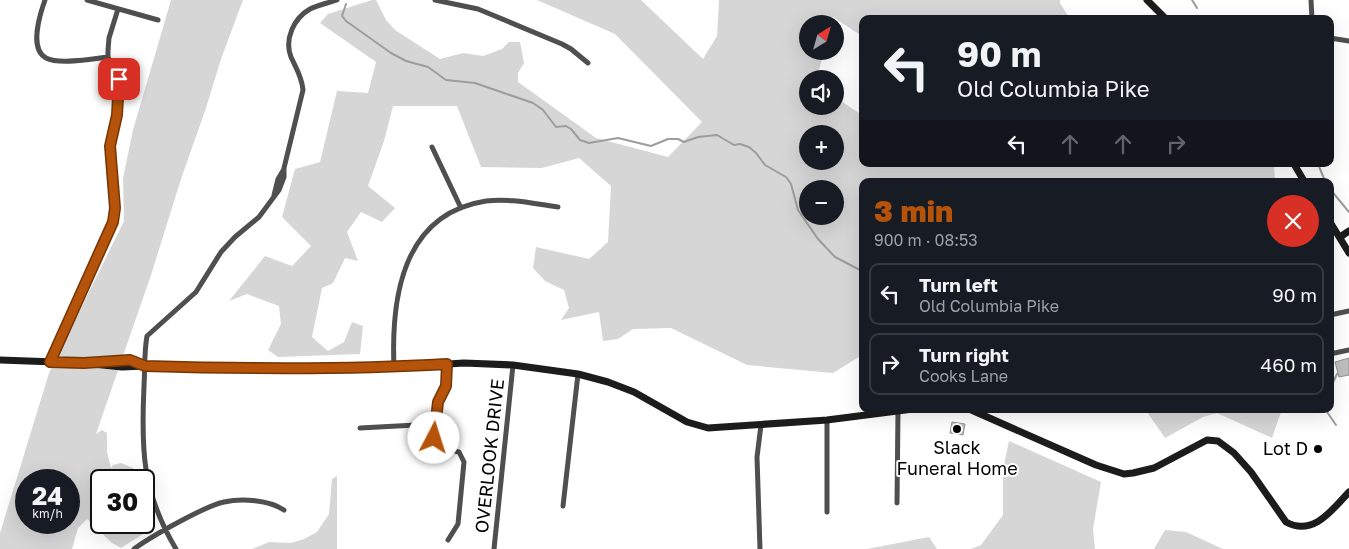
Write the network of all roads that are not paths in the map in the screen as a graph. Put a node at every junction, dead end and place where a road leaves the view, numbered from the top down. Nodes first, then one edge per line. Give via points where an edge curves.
1 (45, 0) edge
2 (86, 0) edge
3 (337, 0) edge
4 (435, 0) edge
5 (1147, 0) edge
6 (1311, 0) edge
7 (118, 9) junction
8 (1162, 15) edge
9 (1312, 15) edge
10 (158, 20) dead end
11 (1334, 39) edge
12 (1349, 41) edge
13 (108, 57) junction
14 (588, 63) dead end
15 (432, 146) dead end
16 (1296, 167) edge
17 (1302, 178) edge
18 (558, 207) dead end
19 (461, 208) junction
20 (1334, 228) edge
21 (1349, 231) edge
22 (1340, 237) junction
23 (1349, 253) edge
24 (1349, 311) edge
25 (1334, 314) edge
26 (1349, 350) edge
27 (1334, 353) edge
28 (0, 360) edge
29 (50, 362) junction
30 (447, 364) junction
31 (513, 365) junction
32 (145, 366) junction
33 (394, 367) junction
34 (578, 374) junction
35 (882, 413) edge
36 (898, 413) edge
37 (978, 413) edge
38 (827, 420) junction
39 (434, 424) junction
40 (761, 425) junction
41 (360, 428) dead end
42 (1349, 492) edge
43 (897, 503) dead end
44 (563, 506) dead end
45 (284, 510) dead end
46 (827, 512) dead end
47 (165, 530) junction
48 (448, 540) dead end
49 (134, 549) edge
50 (176, 549) edge
51 (494, 549) edge
52 (760, 549) edge

1 - 13 street via 38,36 42,55 53,60
2 - 7 street
3 - 32 street via 304,13 291,31 289,49 303,90 283,182 259,216 221,252 196,292 149,333
4 - 14 street via 478,9 567,46
5 - 8 street
6 - 9 street
7 - 10 street
7 - 13 street via 109,38
11 - 12 street
13 - 29 street via 119,79 117,115 110,146 115,208 113,222
15 - 19 street
16 - 17 street
18 - 19 street via 499,200
19 - 33 street via 425,234 404,269 393,319
20 - 22 street
21 - 22 street
22 - 23 street
24 - 25 street
26 - 27 street
28 - 29 street
29 - 32 street
30 - 31 street
30 - 33 street
30 - 39 street via 446,386 438,402
31 - 34 street
31 - 51 street, OVERLOOK DRIVE
32 - 33 street
32 - 47 street via 144,462 154,504
34 - 40 street via 621,386 698,426
34 - 44 street
35 - 38 street
36 - 43 street
37 - 42 street via 1124,474 1154,468 1207,440 1218,441 1234,453 1282,516 1295,526 1310,526 1322,519
38 - 40 street
38 - 46 street
39 - 41 street
39 - 48 street via 437,445 444,450 459,452 464,462 458,524
40 - 52 street via 757,456
45 - 47 street via 266,503 224,502
47 - 49 street
47 - 50 street

